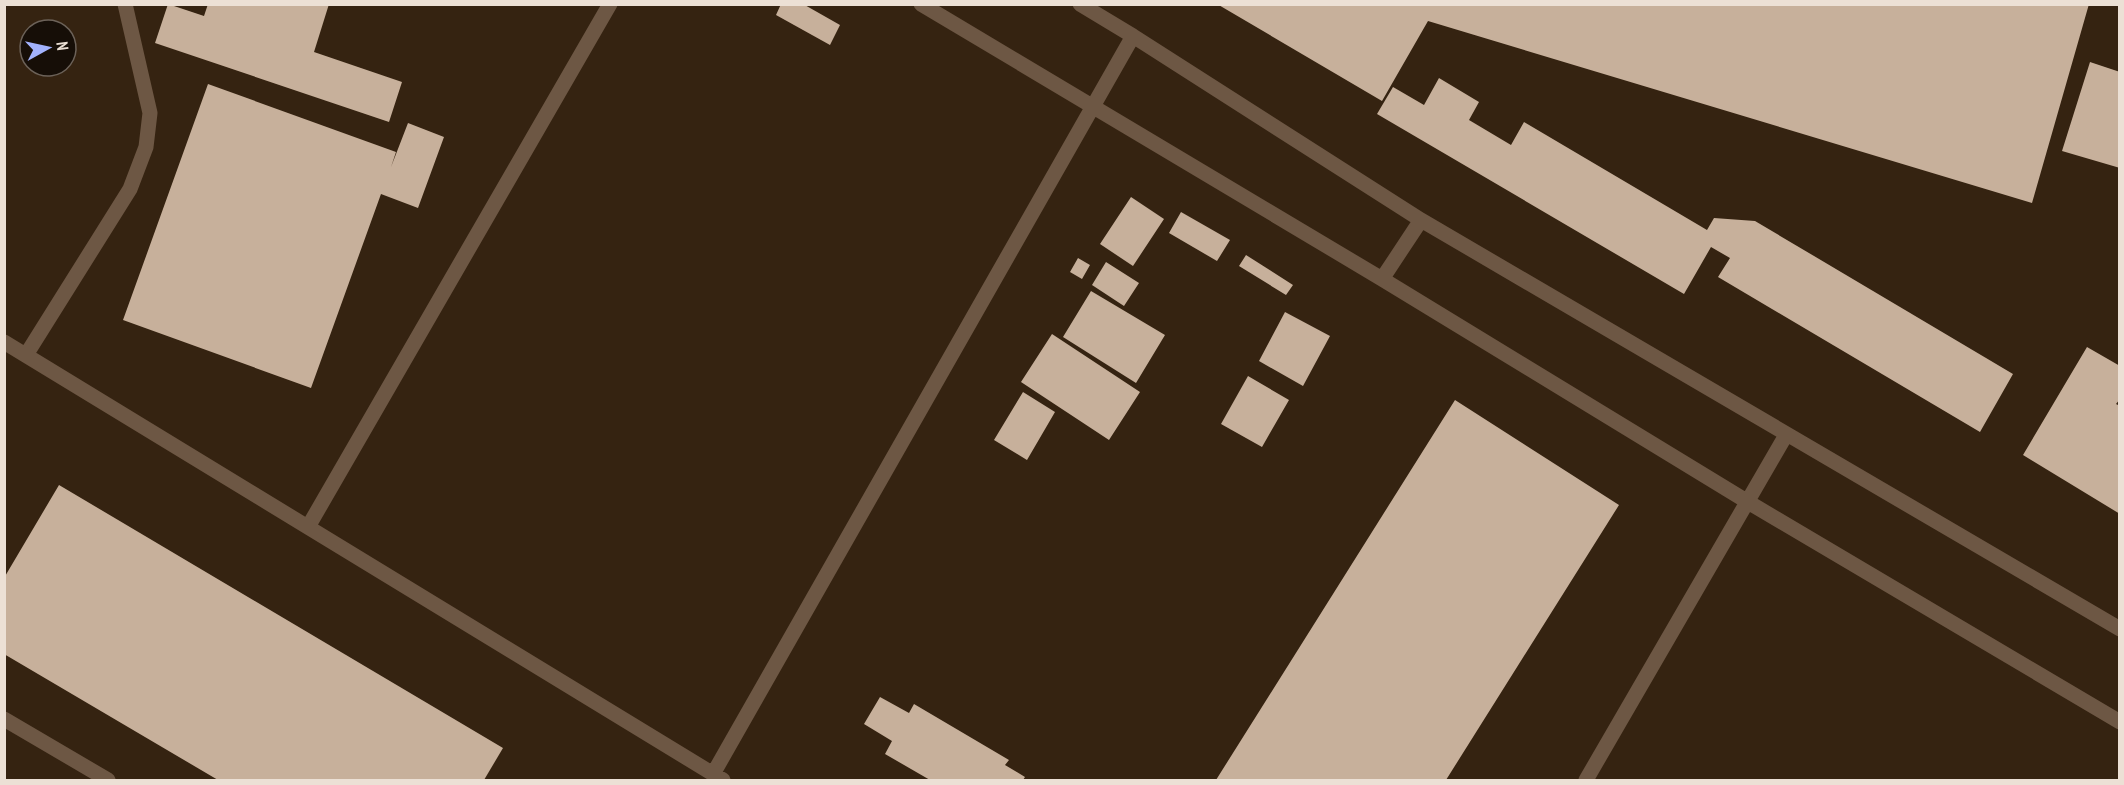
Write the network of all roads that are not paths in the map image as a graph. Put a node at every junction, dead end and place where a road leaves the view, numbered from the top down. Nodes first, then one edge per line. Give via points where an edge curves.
1 (124, 4) edge
2 (610, 4) edge
3 (921, 4) edge
4 (1080, 4) edge
5 (1133, 36) junction
6 (1092, 108) junction
7 (1421, 220) junction
8 (1382, 279) junction
9 (4, 342) edge
10 (26, 355) junction
11 (1786, 435) junction
12 (1748, 502) junction
13 (308, 526) junction
14 (2120, 629) edge
15 (4, 719) edge
16 (2120, 722) edge
17 (718, 777) edge
18 (108, 780) edge
19 (1586, 780) edge

1 - 10 lane via 150,113 146,147 130,189
2 - 13 lane
3 - 6 lane
4 - 5 lane
5 - 6 lane
5 - 7 lane
6 - 8 lane
6 - 17 lane
7 - 8 lane
7 - 11 lane
8 - 12 lane
9 - 10 lane
10 - 13 lane
11 - 12 lane
11 - 14 lane
12 - 16 lane
12 - 19 lane
13 - 17 lane
15 - 18 lane

